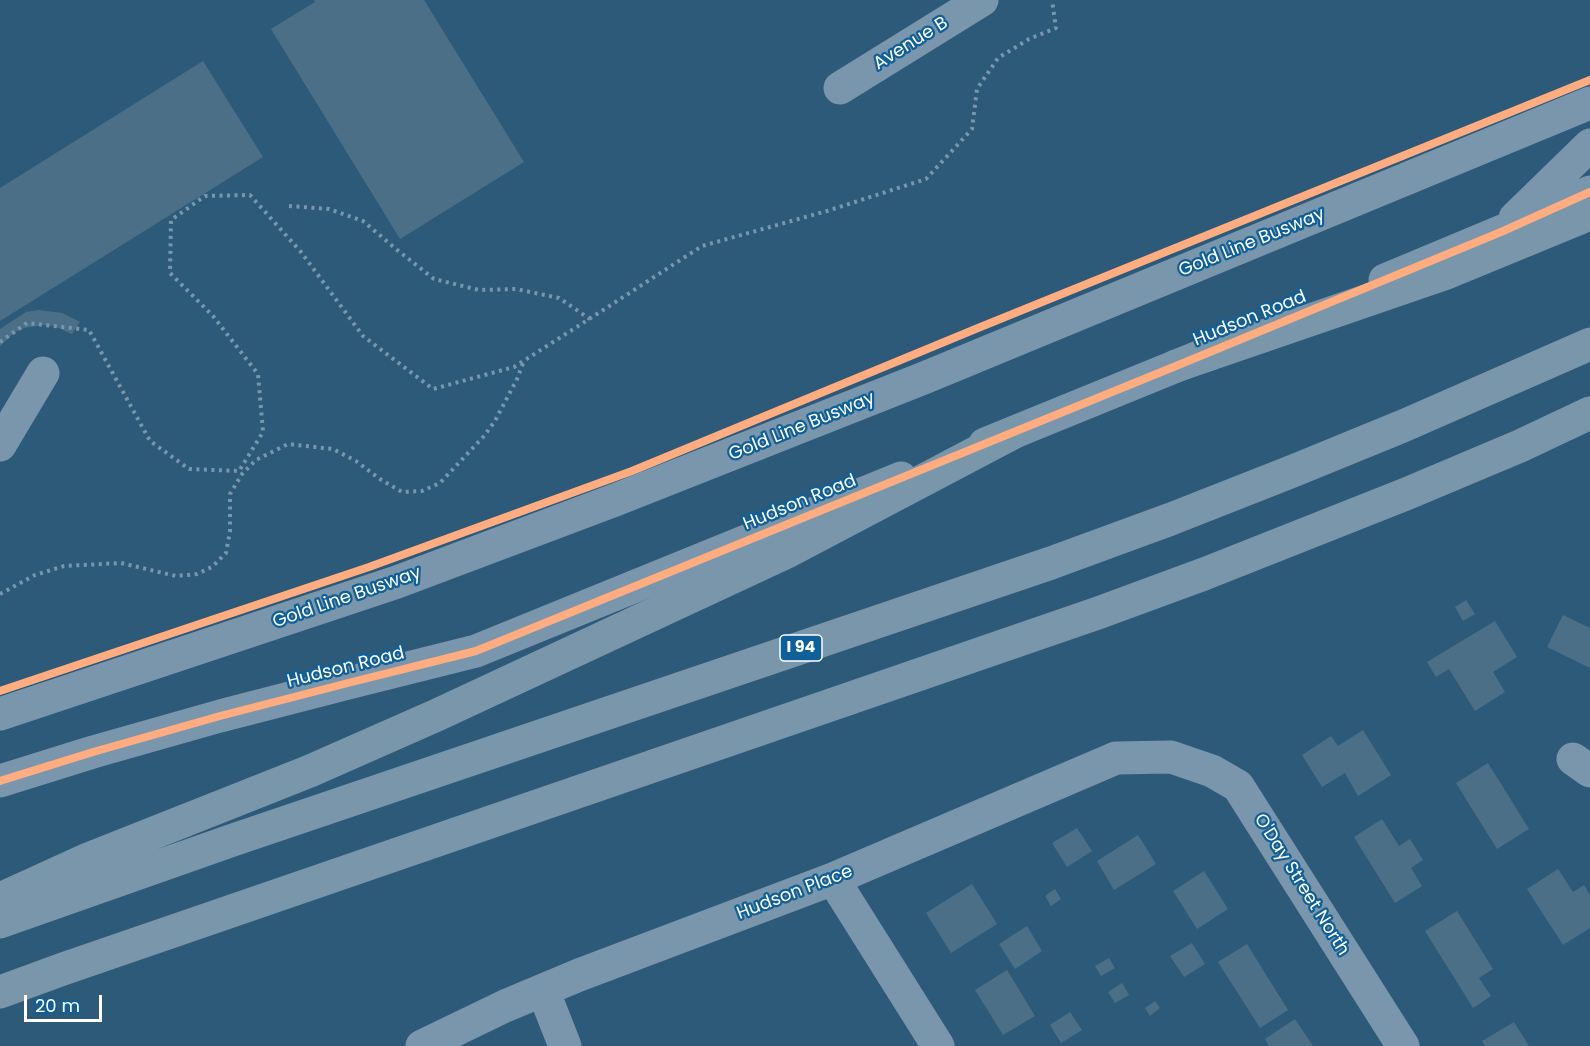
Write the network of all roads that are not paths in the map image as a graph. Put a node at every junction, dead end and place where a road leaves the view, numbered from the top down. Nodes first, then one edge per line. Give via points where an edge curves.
1 (982, 0) edge
2 (840, 88) dead end
3 (1590, 104) edge
4 (1590, 145) edge
5 (1590, 192) edge
6 (1590, 214) edge
7 (1501, 232) junction
8 (1590, 345) edge
9 (1176, 366) junction
10 (43, 373) dead end
11 (1590, 413) edge
12 (1013, 433) junction
13 (0, 445) edge
14 (0, 714) edge
15 (1171, 757) joint
16 (0, 781) edge
17 (833, 879) junction
18 (0, 899) edge
19 (0, 922) edge
20 (63, 969) junction
21 (543, 990) junction
22 (0, 992) edge
23 (0, 1012) edge
24 (423, 1046) edge
25 (565, 1046) edge
26 (938, 1046) edge
27 (1403, 1046) edge

1 - 2 street, Avenue B
3 - 14 street, Gold Line Busway via 924,378 615,500 398,582
4 - 7 street
5 - 7 street, Hudson Road
6 - 9 highway via 1444,274
7 - 9 street, Hudson Road
8 - 19 highway, I 94 via 1293,471 1051,563
9 - 12 street, Hudson Road
10 - 13 street
11 - 20 highway via 1406,494 1098,613
12 - 16 street, Hudson Road via 476,651 220,716
12 - 18 highway via 789,551 437,715
15 - 17 street, Hudson Place via 1116,758
15 - 27 street, O'Day Street North via 1212,771 1238,786
17 - 21 street, Hudson Place
17 - 26 street
20 - 22 highway
20 - 23 highway
21 - 24 street, Hudson Place
21 - 25 street

